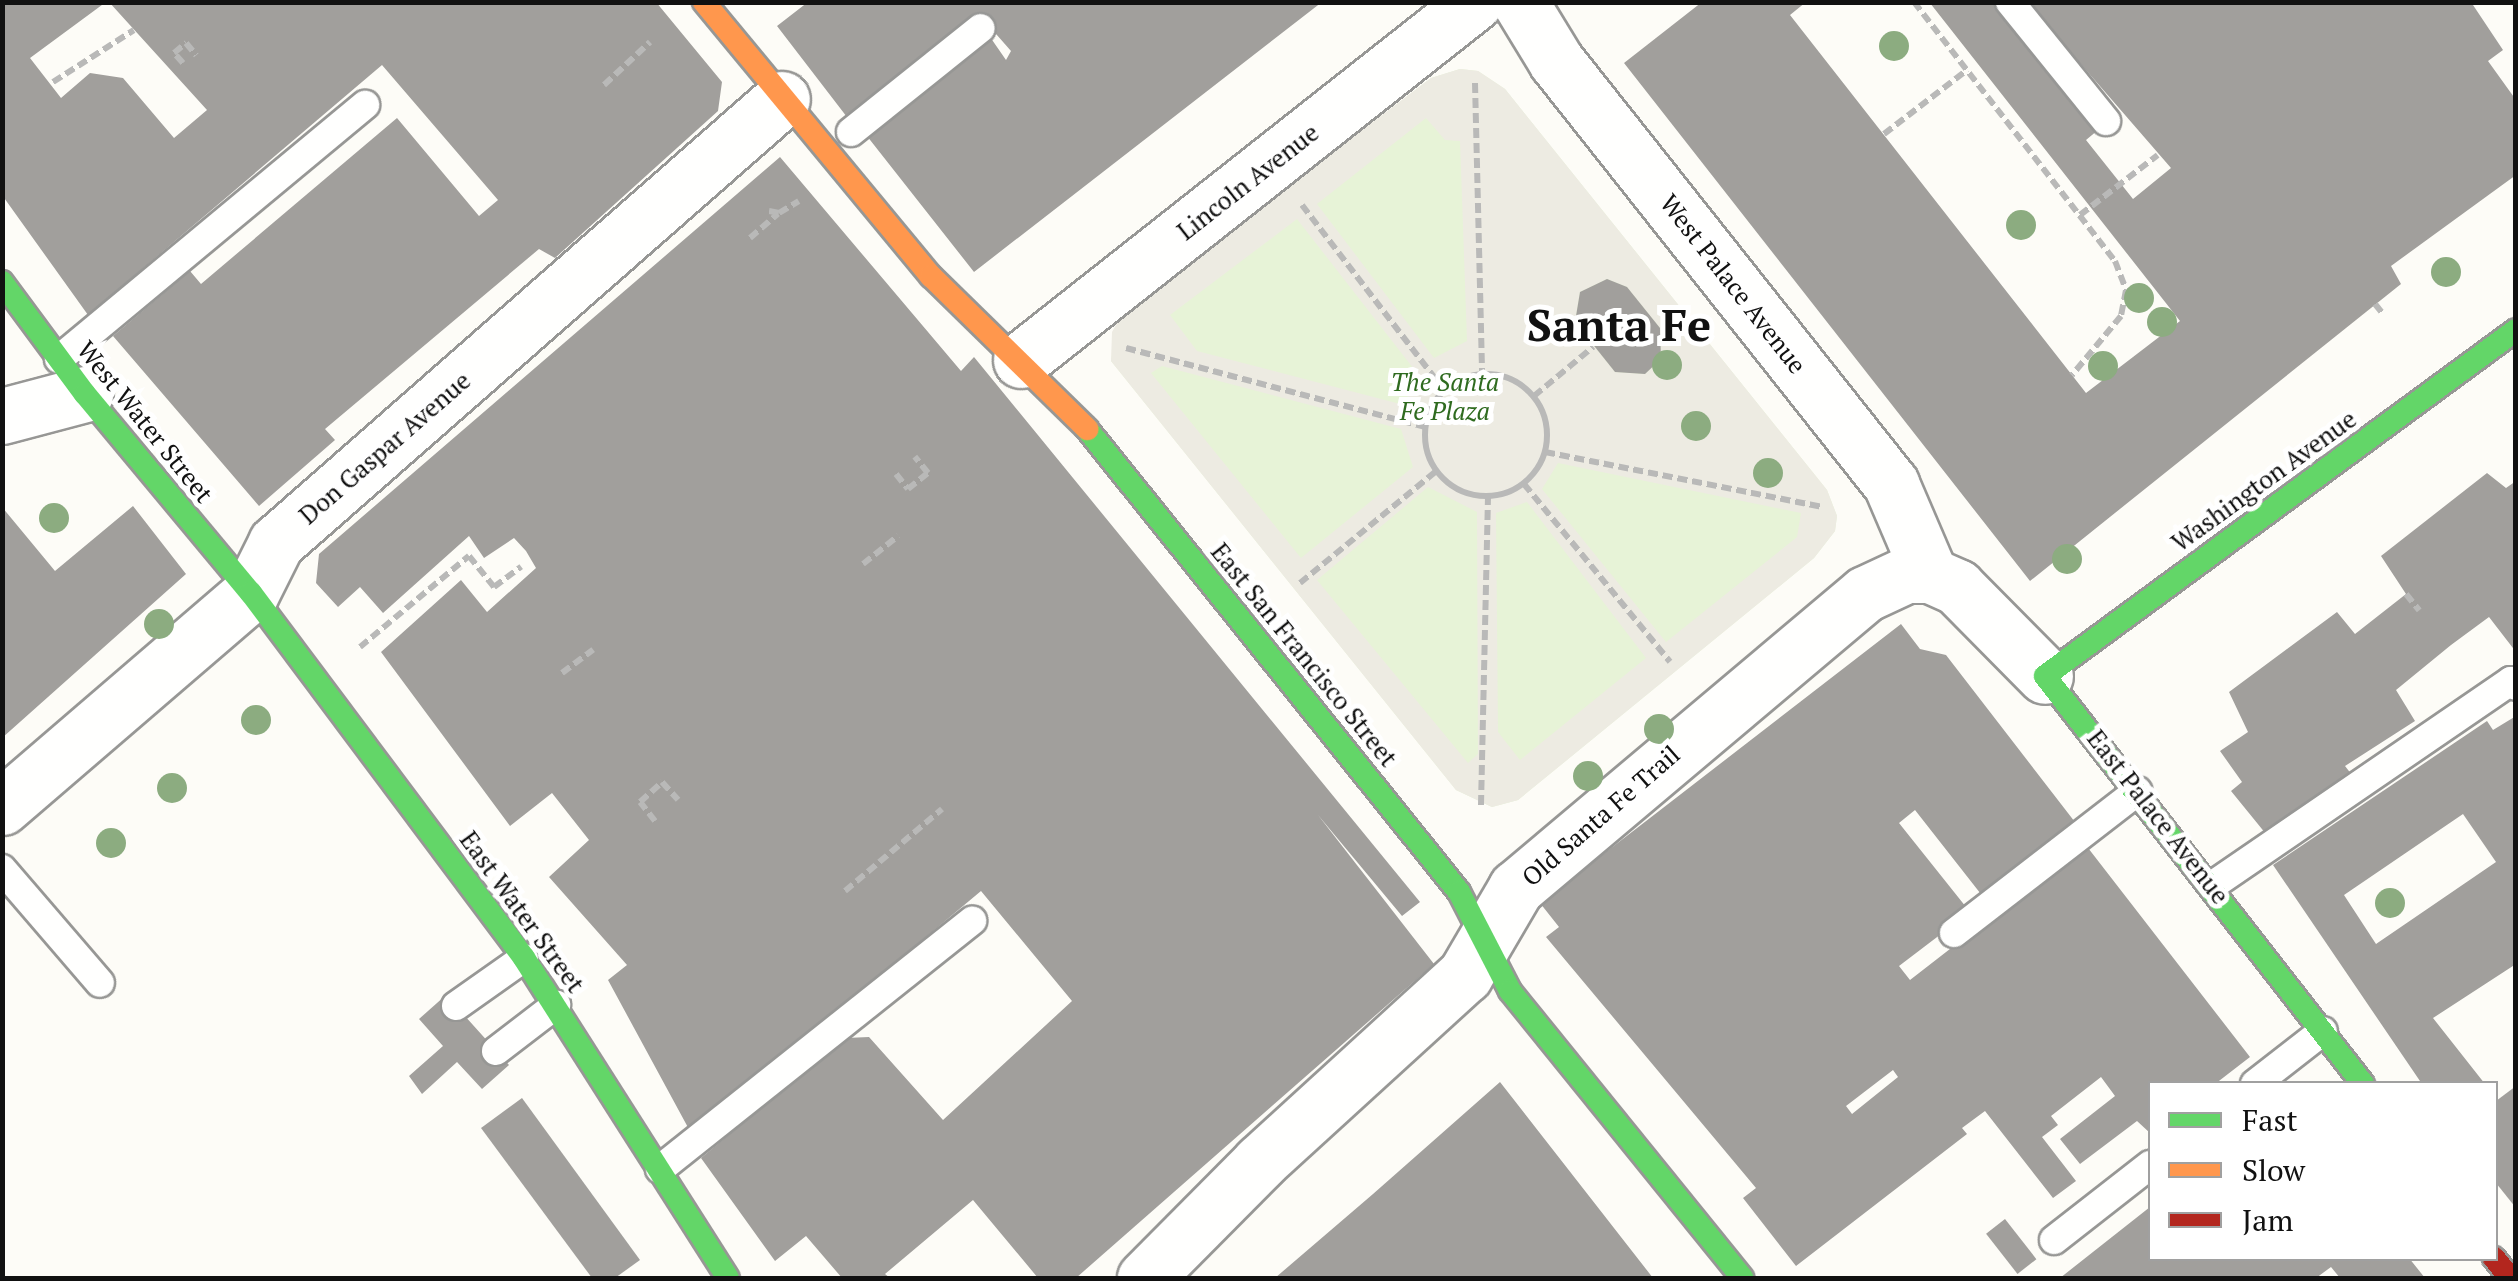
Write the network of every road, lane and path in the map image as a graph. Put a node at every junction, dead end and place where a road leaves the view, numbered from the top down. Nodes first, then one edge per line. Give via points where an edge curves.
1 (704, 2) edge
2 (1475, 2) edge
3 (1520, 2) edge
4 (1914, 2) edge
5 (2010, 2) edge
6 (981, 28) dead end
7 (134, 30) dead end
8 (650, 42) dead end
9 (196, 56) dead end
10 (183, 63) dead end
11 (1966, 70) junction
12 (53, 82) dead end
13 (1475, 83) dead end
14 (604, 84) dead end
15 (782, 100) junction
16 (365, 105) dead end
17 (2106, 122) dead end
18 (851, 132) dead end
19 (1884, 134) dead end
20 (2158, 155) dead end
21 (1302, 204) dead end
22 (779, 213) dead end
23 (2080, 215) junction
24 (750, 238) dead end
25 (2, 282) edge
26 (2375, 304) dead end
27 (2384, 316) dead end
28 (2516, 330) edge
29 (1110, 344) dead end
30 (1593, 347) dead end
31 (1021, 360) junction
32 (1482, 373) junction
33 (2072, 376) dead end
34 (72, 377) junction
35 (1444, 390) junction
36 (1534, 396) junction
37 (2, 416) edge
38 (1425, 427) junction
39 (1545, 452) junction
40 (914, 457) dead end
41 (1435, 472) junction
42 (896, 474) dead end
43 (1524, 484) junction
44 (1488, 496) junction
45 (1823, 507) dead end
46 (898, 536) dead end
47 (863, 564) dead end
48 (520, 567) dead end
49 (1930, 574) junction
50 (1300, 583) dead end
51 (250, 593) junction
52 (2406, 594) dead end
53 (2419, 610) dead end
54 (359, 647) dead end
55 (593, 650) dead end
56 (1670, 662) dead end
57 (562, 673) dead end
58 (2046, 676) junction
59 (2516, 686) edge
60 (2138, 791) junction
61 (678, 800) dead end
62 (1481, 805) dead end
63 (2, 806) edge
64 (942, 809) dead end
65 (656, 820) dead end
66 (2, 869) edge
67 (2213, 885) junction
68 (844, 890) dead end
69 (972, 921) dead end
70 (1954, 933) dead end
71 (1482, 938) junction
72 (524, 958) junction
73 (100, 983) dead end
74 (556, 1005) junction
75 (456, 1006) dead end
76 (2323, 1031) junction
77 (496, 1051) dead end
78 (2259, 1081) edge
79 (2360, 1081) edge
80 (2148, 1167) edge
81 (660, 1169) junction
82 (2054, 1240) dead end
83 (728, 1278) edge
84 (1144, 1278) edge
85 (1742, 1278) edge

1 - 15 street, East San Francisco Street
2 - 31 street, Lincoln Avenue
3 - 49 street, West Palace Avenue via 1556,61 1891,484
4 - 11 path
5 - 17 lane
6 - 18 lane
7 - 12 path
8 - 14 path
9 - 10 path via 186,43 174,52
11 - 19 path
11 - 23 path
13 - 32 path
15 - 31 street, East San Francisco Street via 931,276
15 - 51 street, Don Gaspar Avenue via 276,543
16 - 34 lane
20 - 23 path
21 - 35 path
22 - 24 path
23 - 33 path via 2116,261 2126,290 2121,316
25 - 34 street, West Water Street
26 - 27 path
28 - 58 street, Washington Avenue
29 - 38 path
30 - 36 path
31 - 71 street, East San Francisco Street via 1072,410 1446,876
32 - 35 path
32 - 36 path via 1520,384
34 - 37 street
34 - 51 street, West Water Street
35 - 38 path
36 - 39 path via 1544,413
38 - 41 path
39 - 43 path
39 - 45 path
40 - 42 path via 928,473 908,489
41 - 44 path via 1467,493
41 - 50 path
43 - 44 path
43 - 56 path
44 - 62 path
46 - 47 path
48 - 54 path via 494,587 469,556
49 - 58 street, East Palace Avenue via 1957,587
49 - 71 street, Old Santa Fe Trail via 1906,576 1855,602 1542,864
51 - 63 street, Don Gaspar Avenue
51 - 72 street, East Water Street
52 - 53 path
55 - 57 path
58 - 60 street, East Palace Avenue
59 - 67 lane via 2512,680
60 - 67 street, East Palace Avenue
60 - 70 lane
61 - 65 path via 662,782 640,802
64 - 68 path
66 - 73 lane
67 - 76 street, East Palace Avenue
69 - 81 lane
71 - 84 street, Old Santa Fe Trail via 1465,975
71 - 85 street, East San Francisco Street via 1510,991
72 - 74 street, East Water Street
72 - 75 lane
74 - 77 lane
74 - 81 street, East Water Street
76 - 78 lane
76 - 79 street, East Palace Avenue
80 - 82 lane
81 - 83 street, East Water Street

